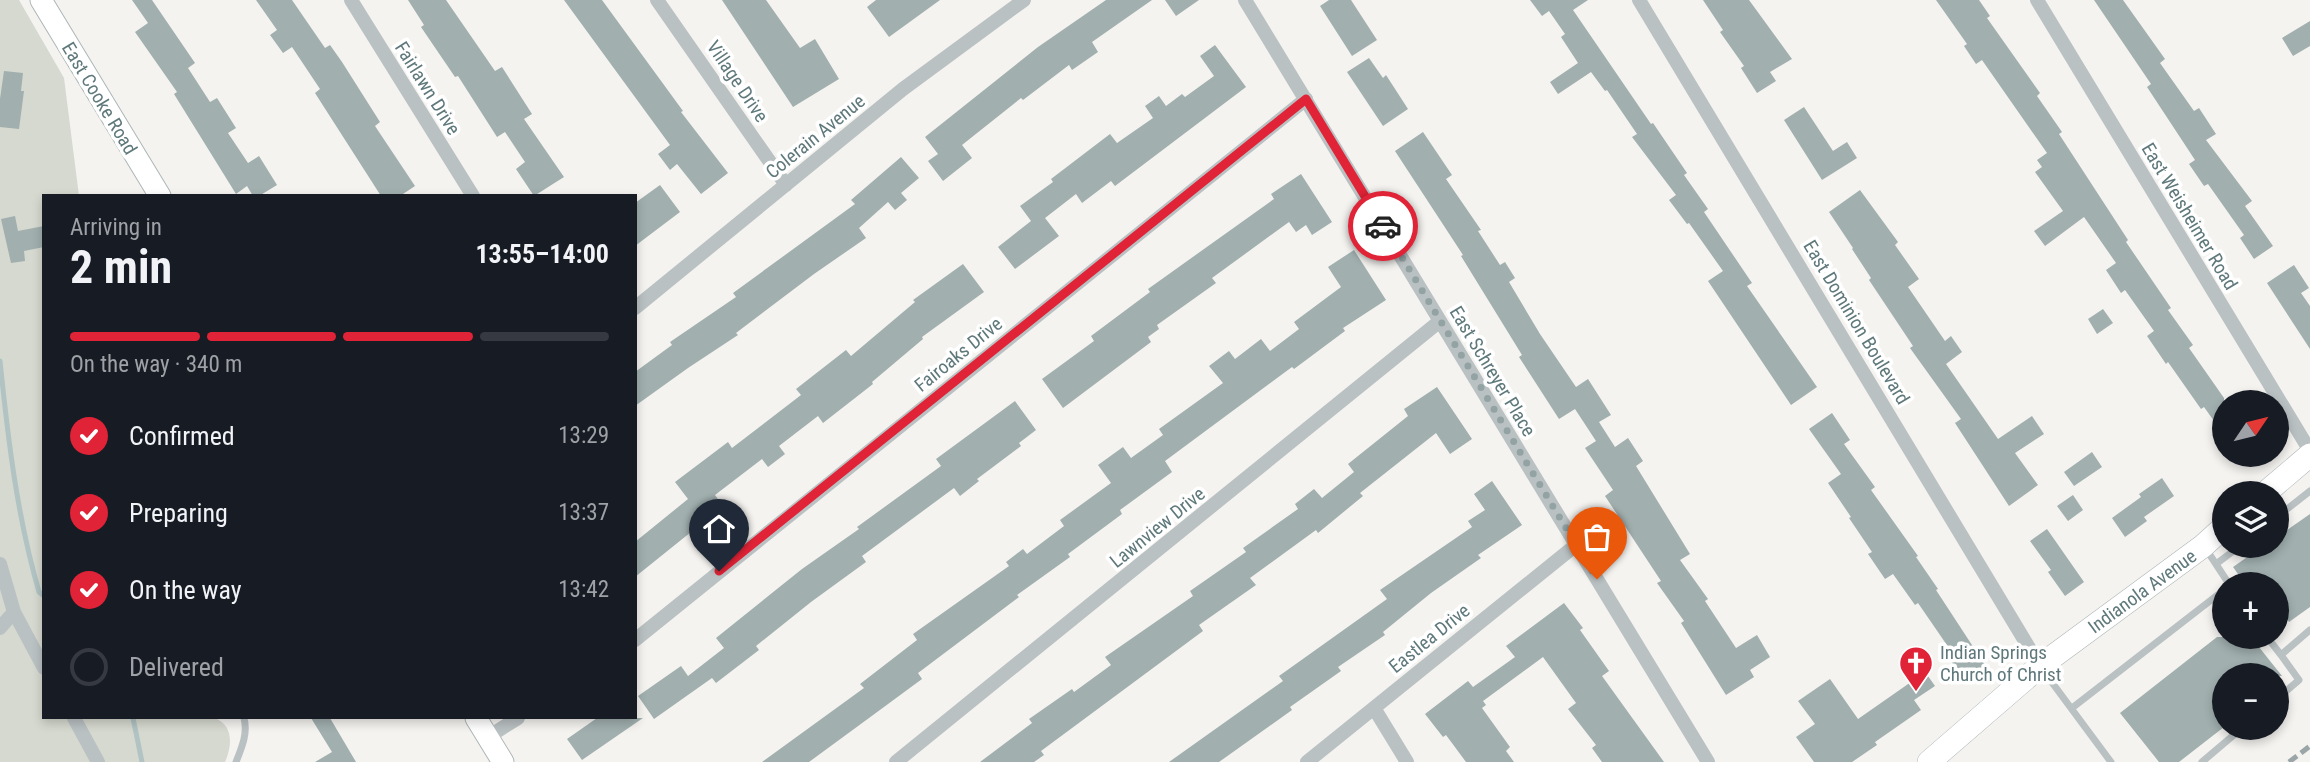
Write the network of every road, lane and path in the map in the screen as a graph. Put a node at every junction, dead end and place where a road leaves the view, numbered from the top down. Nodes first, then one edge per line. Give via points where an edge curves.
1 (41, 0) edge
2 (351, 0) edge
3 (657, 0) edge
4 (1024, 0) edge
5 (1245, 0) edge
6 (1639, 0) edge
7 (2037, 0) edge
8 (1306, 99) junction
9 (786, 185) junction
10 (159, 194) edge
11 (472, 194) edge
12 (637, 306) edge
13 (1440, 321) junction
14 (2310, 452) edge
15 (2278, 481) edge
16 (2310, 491) edge
17 (2289, 508) edge
18 (1576, 545) junction
19 (2212, 551) edge
20 (2210, 555) junction
21 (0, 564) edge
22 (2222, 572) edge
23 (2212, 599) edge
24 (14, 612) junction
25 (0, 628) edge
26 (2310, 630) edge
27 (637, 638) edge
28 (2276, 649) edge
29 (2281, 655) junction
30 (2287, 663) edge
31 (42, 664) edge
32 (2039, 666) junction
33 (2289, 666) edge
34 (2289, 689) edge
35 (1374, 708) junction
36 (2072, 708) junction
37 (75, 719) edge
38 (244, 719) edge
39 (477, 719) edge
40 (516, 719) edge
41 (488, 737) junction
42 (2228, 740) edge
43 (1933, 761) edge
44 (98, 762) edge
45 (236, 762) edge
46 (503, 762) edge
47 (896, 762) edge
48 (1307, 762) edge
49 (1407, 762) edge
50 (1708, 762) edge
51 (2111, 762) edge
52 (2202, 762) edge

1 - 10 main road, East Cooke Road
2 - 11 street, Fairlawn Drive
3 - 9 street, Village Drive
4 - 9 street, Colerain Avenue via 903,89
5 - 8 street, East Schreyer Place
6 - 32 street, East Dominion Boulevard
7 - 14 street, East Weisheimer Road
8 - 13 street, East Schreyer Place
8 - 27 street, Fairoaks Drive
9 - 12 street, Colerain Avenue
13 - 18 street, East Schreyer Place
13 - 47 street, Lawnview Drive
14 - 15 main road
16 - 17 lane
18 - 35 street, Eastlea Drive
18 - 50 street, East Schreyer Place
19 - 20 main road, Indianola Avenue
20 - 22 lane
20 - 32 main road, Indianola Avenue
21 - 24 street
23 - 36 lane
24 - 25 street
24 - 31 street
26 - 29 lane
28 - 29 lane
29 - 30 lane
32 - 36 lane
32 - 43 main road, Indianola Avenue
33 - 34 lane via 2299,680
35 - 48 street, Eastlea Drive
35 - 49 street
36 - 51 lane
37 - 44 street
38 - 45 lane via 244,743
39 - 41 main road
40 - 41 street
41 - 46 main road
42 - 52 lane

